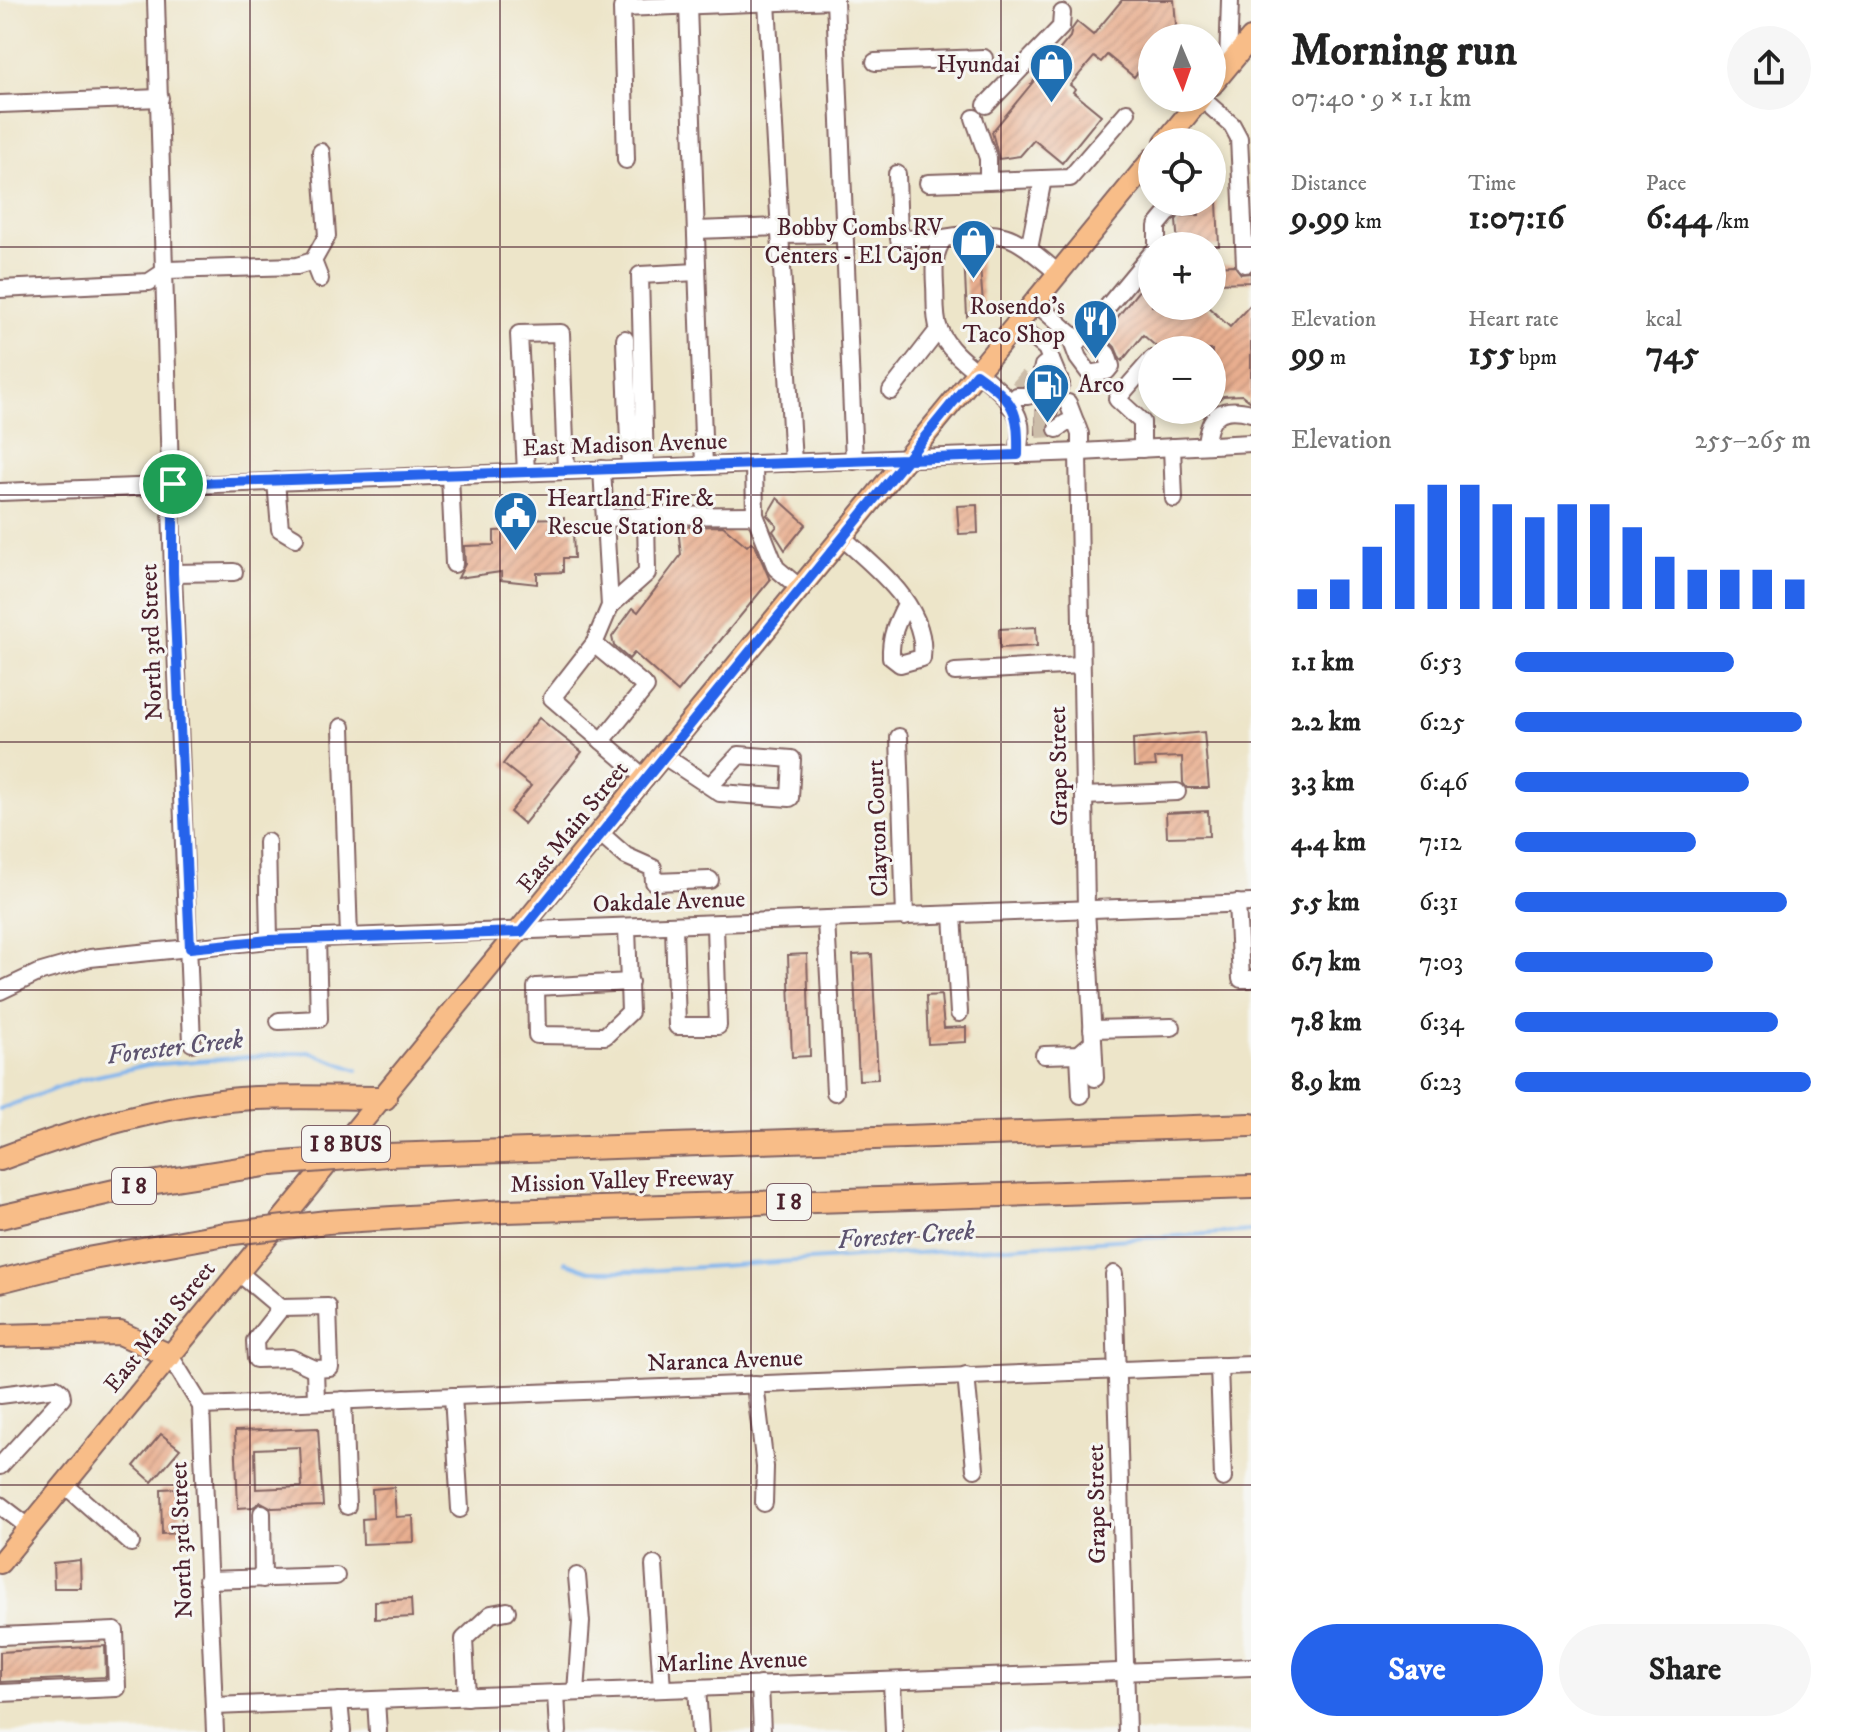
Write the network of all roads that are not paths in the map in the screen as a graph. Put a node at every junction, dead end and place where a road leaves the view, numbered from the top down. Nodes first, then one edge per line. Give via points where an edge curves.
1 (156, 0) edge
2 (1230, 0) edge
3 (767, 2) junction
4 (688, 5) junction
5 (1062, 13) dead end
6 (1226, 24) edge
7 (1251, 38) edge
8 (984, 58) dead end
9 (875, 62) dead end
10 (1226, 65) edge
11 (160, 98) junction
12 (0, 104) edge
13 (986, 105) dead end
14 (1127, 112) dead end
15 (1190, 112) edge
16 (1217, 112) edge
17 (974, 118) dead end
18 (1176, 128) edge
19 (321, 152) dead end
20 (626, 160) dead end
21 (897, 174) dead end
22 (1043, 179) junction
23 (1138, 180) edge
24 (988, 181) junction
25 (928, 183) dead end
26 (696, 230) junction
27 (781, 231) junction
28 (843, 234) junction
29 (944, 238) junction
30 (1029, 249) junction
31 (317, 257) junction
32 (1245, 264) dead end
33 (1138, 268) edge
34 (167, 270) junction
35 (697, 272) junction
36 (1058, 273) junction
37 (320, 279) dead end
38 (0, 289) edge
39 (1035, 302) junction
40 (1017, 324) junction
41 (939, 329) junction
42 (625, 339) dead end
43 (976, 374) junction
44 (1138, 375) edge
45 (1061, 384) dead end
46 (891, 391) dead end
47 (1068, 403) dead end
48 (1251, 413) edge
49 (1138, 418) edge
50 (1142, 424) edge
51 (1251, 443) edge
52 (1206, 445) junction
53 (1172, 447) junction
54 (1142, 449) junction
55 (1079, 452) junction
56 (1018, 455) junction
57 (907, 459) junction
58 (854, 461) junction
59 (793, 463) junction
60 (754, 464) junction
61 (704, 466) junction
62 (638, 468) junction
63 (602, 469) junction
64 (566, 470) junction
65 (526, 472) junction
66 (450, 475) junction
67 (276, 481) junction
68 (173, 484) junction
69 (0, 492) edge
70 (1174, 499) dead end
71 (755, 515) junction
72 (646, 516) junction
73 (605, 518) junction
74 (295, 538) dead end
75 (843, 538) junction
76 (454, 564) dead end
77 (234, 572) dead end
78 (173, 573) junction
79 (801, 589) junction
80 (906, 604) dead end
81 (610, 606) junction
82 (594, 644) junction
83 (1081, 665) junction
84 (955, 672) dead end
85 (342, 727) dead end
86 (899, 737) dead end
87 (602, 741) junction
88 (664, 756) junction
89 (646, 779) junction
90 (710, 786) junction
91 (1177, 792) dead end
92 (1084, 796) junction
93 (601, 834) junction
94 (267, 842) dead end
95 (710, 880) dead end
96 (1244, 903) edge
97 (1086, 908) junction
98 (953, 915) junction
99 (905, 917) junction
100 (826, 920) junction
101 (715, 925) junction
102 (674, 926) junction
103 (627, 928) junction
104 (521, 932) junction
105 (349, 937) junction
106 (317, 938) junction
107 (269, 940) junction
108 (190, 948) junction
109 (1251, 979) edge
110 (630, 982) junction
111 (0, 991) edge
112 (959, 1013) dead end
113 (279, 1021) dead end
114 (1172, 1027) dead end
115 (1093, 1036) junction
116 (192, 1043) dead end
117 (1079, 1054) junction
118 (1044, 1055) dead end
119 (1095, 1078) dead end
120 (835, 1092) dead end
121 (1081, 1095) dead end
122 (385, 1098) junction
123 (1251, 1124) edge
124 (0, 1159) edge
125 (1251, 1187) edge
126 (0, 1217) edge
127 (238, 1272) junction
128 (1114, 1274) dead end
129 (0, 1281) edge
130 (281, 1308) junction
131 (0, 1336) edge
132 (170, 1356) junction
133 (1251, 1365) edge
134 (1219, 1366) junction
135 (315, 1369) junction
136 (1118, 1370) junction
137 (966, 1375) junction
138 (755, 1384) junction
139 (0, 1395) edge
140 (453, 1396) junction
141 (343, 1400) junction
142 (316, 1401) junction
143 (201, 1406) junction
144 (0, 1465) edge
145 (975, 1469) dead end
146 (1223, 1478) dead end
147 (65, 1485) junction
148 (764, 1503) dead end
149 (0, 1505) edge
150 (347, 1506) dead end
151 (460, 1509) dead end
152 (262, 1513) dead end
153 (30, 1528) junction
154 (131, 1543) dead end
155 (0, 1563) edge
156 (654, 1565) dead end
157 (336, 1576) dead end
158 (577, 1576) dead end
159 (263, 1579) junction
160 (207, 1580) junction
161 (507, 1611) dead end
162 (0, 1636) edge
163 (1251, 1667) edge
164 (1125, 1673) junction
165 (892, 1681) junction
166 (760, 1685) junction
167 (697, 1688) junction
168 (662, 1689) junction
169 (576, 1692) junction
170 (0, 1693) edge
171 (556, 1693) junction
172 (467, 1697) junction
173 (376, 1700) junction
174 (339, 1701) junction
175 (215, 1706) junction
176 (215, 1732) edge
177 (342, 1732) edge
178 (378, 1732) edge
179 (558, 1732) edge
180 (700, 1732) edge
181 (762, 1732) edge
182 (894, 1732) edge
183 (1127, 1732) edge

1 - 11 street, North 3rd Street
2 - 6 street
3 - 4 street
3 - 27 street
3 - 28 street via 835,0
4 - 20 street via 622,8
4 - 26 street
5 - 13 street via 1061,27
7 - 10 main road
8 - 9 street
11 - 12 street
11 - 34 street, North 3rd Street
14 - 22 street via 1070,178
15 - 18 main road
16 - 32 street via 1239,138
17 - 24 street via 988,158
19 - 31 street via 327,236
21 - 29 street via 899,239
22 - 24 street
22 - 30 street
23 - 36 main road, East Main Street / I 8 BUS
24 - 25 street
26 - 27 street
26 - 35 street
27 - 28 street
27 - 59 street
28 - 58 street
29 - 30 street via 980,232 1014,237
29 - 41 street via 934,266
30 - 36 street
31 - 34 street via 297,266
31 - 37 street
33 - 39 street via 1077,333
34 - 38 street via 149,282
34 - 68 street, North 3rd Street
35 - 61 street
35 - 62 street via 640,275
36 - 39 main road, East Main Street / I 8 BUS
39 - 40 main road, East Main Street / I 8 BUS
40 - 43 main road, East Main Street / I 8 BUS
40 - 45 street via 1046,348 1042,370
41 - 43 street
41 - 46 street
42 - 62 street
43 - 56 street via 1018,397 1031,424
43 - 57 main road, East Main Street / I 8 BUS
44 - 49 street via 1117,399
47 - 55 street, Grape Street via 1064,423
48 - 52 street via 1235,409 1212,420
50 - 54 street
51 - 52 street, East Madison Avenue
52 - 53 street, East Madison Avenue
53 - 54 street, East Madison Avenue
53 - 70 street
54 - 55 street, East Madison Avenue
55 - 56 street, East Madison Avenue
55 - 83 street, Grape Street
56 - 57 street, East Madison Avenue
57 - 58 street, East Madison Avenue
57 - 75 main road, East Main Street / I 8 BUS
58 - 59 street, East Madison Avenue
59 - 60 street, East Madison Avenue
60 - 61 street, East Madison Avenue
60 - 71 street
61 - 62 street, East Madison Avenue
62 - 63 street, East Madison Avenue
63 - 64 street, East Madison Avenue
63 - 73 street
64 - 65 street, East Madison Avenue
64 - 65 street via 561,333 519,334
65 - 66 street, East Madison Avenue
66 - 67 street, East Madison Avenue
66 - 76 street
67 - 68 street, East Madison Avenue
67 - 74 street via 280,529
68 - 69 street, East Madison Avenue
68 - 78 street, North 3rd Street
71 - 72 street
71 - 79 street via 776,568
72 - 73 street
72 - 81 street via 647,573
73 - 81 street
75 - 79 main road, East Main Street / I 8 BUS
75 - 80 street
77 - 78 street
78 - 108 street, North 3rd Street
79 - 88 main road, East Main Street / I 8 BUS
81 - 82 street
82 - 87 street via 552,698
82 - 87 street via 646,687
83 - 84 street
83 - 92 street, Grape Street
85 - 105 street
86 - 99 street, Clayton Court
87 - 89 street
88 - 89 main road, East Main Street / I 8 BUS
88 - 90 street
89 - 93 main road, East Main Street / I 8 BUS
90 - 90 street via 720,793 790,798 792,759 739,755
91 - 92 street
92 - 97 street, Grape Street
93 - 95 street via 626,856 653,868 654,882
93 - 104 main road, East Main Street / I 8 BUS
94 - 107 street
96 - 97 street, Oakdale Avenue
96 - 109 street via 1241,979
97 - 98 street, Oakdale Avenue
97 - 115 street, Grape Street
98 - 99 street, Oakdale Avenue
98 - 112 street
99 - 100 street, Oakdale Avenue
100 - 101 street, Oakdale Avenue
100 - 120 street
101 - 102 street, Oakdale Avenue
101 - 102 street via 718,1026 677,1026
102 - 103 street, Oakdale Avenue
103 - 104 street, Oakdale Avenue
103 - 110 street
104 - 105 street, Oakdale Avenue
104 - 122 main road, East Main Street / I 8 BUS
105 - 106 street, Oakdale Avenue
106 - 107 street, Oakdale Avenue
106 - 113 street via 319,1019
107 - 108 street, Oakdale Avenue
108 - 111 street, Oakdale Avenue via 90,958
108 - 116 street, North 3rd Street
110 - 110 street via 630,1012 605,1036 537,1035 536,987
114 - 115 street
115 - 117 street
115 - 119 street, Grape Street
117 - 118 street
117 - 121 street
122 - 124 highway via 254,1098 209,1104 105,1125
122 - 127 main road, East Main Street / I 8 BUS
123 - 126 highway, Mission Valley Freeway / I 8, bridge via 387,1155 271,1164 150,1183
125 - 129 highway, Mission Valley Freeway / I 8, bridge via 506,1211 327,1222 225,1234
127 - 130 street
127 - 132 main road, East Main Street / I 8 BUS
128 - 136 street, Grape Street
130 - 135 street via 255,1341 256,1359 291,1358
130 - 135 street via 328,1307 330,1368
131 - 132 highway via 120,1333
132 - 143 street, North 3rd Street
132 - 147 main road, East Main Street / I 8 BUS
133 - 134 street, Naranca Avenue
134 - 136 street, Naranca Avenue
134 - 146 street
135 - 142 street
136 - 137 street, Naranca Avenue
136 - 164 street, Grape Street
137 - 138 street, Naranca Avenue
137 - 145 street
138 - 140 street, Naranca Avenue
138 - 148 street
139 - 144 street via 56,1388 62,1398
140 - 141 street, Naranca Avenue
140 - 151 street
141 - 142 street, Naranca Avenue
141 - 150 street
142 - 143 street, Naranca Avenue
143 - 160 street, North 3rd Street
147 - 153 main road, East Main Street / I 8 BUS
147 - 154 street
149 - 153 street
152 - 159 street
153 - 155 main road, East Main Street / I 8 BUS
156 - 168 street
157 - 159 street
158 - 169 street via 581,1622
159 - 160 street
160 - 175 street, North 3rd Street
161 - 172 street via 491,1614 464,1639
162 - 170 street via 115,1631 117,1688
163 - 164 street, Marline Avenue
164 - 165 street, Marline Avenue
164 - 183 street, Grape Street
165 - 166 street, Marline Avenue
165 - 182 street
166 - 167 street, Marline Avenue
166 - 181 street
167 - 168 street, Marline Avenue
167 - 180 street
168 - 169 street, Marline Avenue
169 - 171 street, Marline Avenue
171 - 172 street, Marline Avenue
171 - 179 street
172 - 173 street, Marline Avenue
173 - 174 street, Marline Avenue
173 - 178 street
174 - 175 street, Marline Avenue
174 - 177 street
175 - 176 street, North 3rd Street

